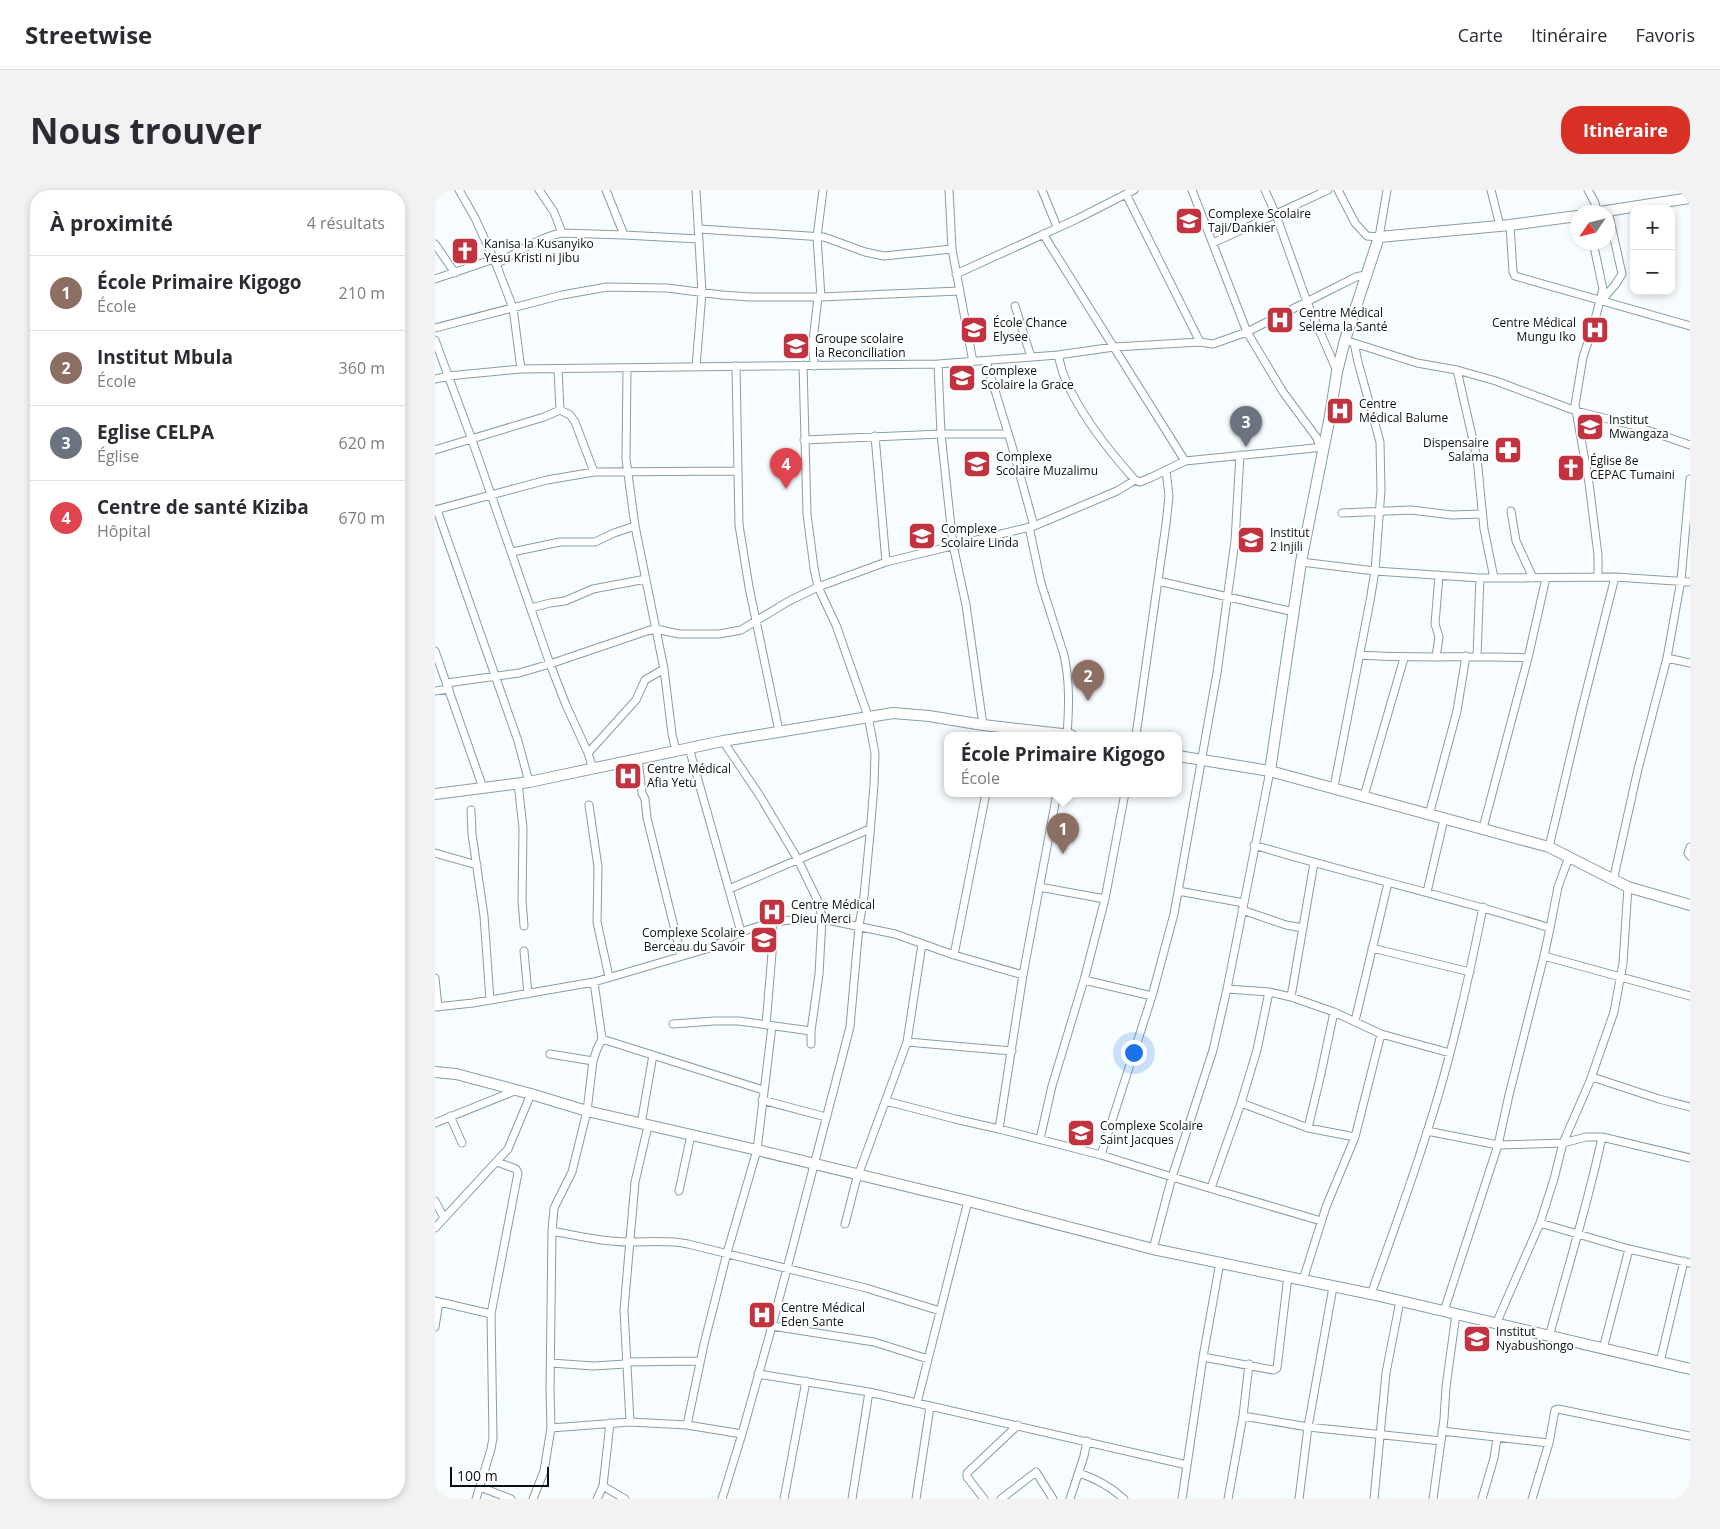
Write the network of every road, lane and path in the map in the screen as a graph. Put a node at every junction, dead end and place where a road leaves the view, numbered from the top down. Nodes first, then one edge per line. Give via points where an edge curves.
1 (459, 190) edge
2 (539, 190) edge
3 (606, 190) edge
4 (696, 190) edge
5 (823, 190) edge
6 (949, 190) edge
7 (1042, 190) edge
8 (1134, 190) edge
9 (1192, 190) edge
10 (1265, 190) edge
11 (1328, 190) edge
12 (1338, 190) edge
13 (1387, 190) edge
14 (1491, 190) edge
15 (1588, 190) edge
16 (1126, 194) junction
17 (1690, 198) edge
18 (1597, 205) edge
19 (1615, 210) edge
20 (1276, 215) junction
21 (1570, 217) edge
22 (1505, 226) junction
23 (1057, 227) junction
24 (699, 229) junction
25 (562, 233) junction
26 (1043, 234) junction
27 (624, 236) junction
28 (1379, 237) junction
29 (817, 238) junction
30 (699, 239) junction
31 (1213, 243) junction
32 (435, 244) edge
33 (952, 249) junction
34 (1595, 250) edge
35 (1614, 250) edge
36 (495, 261) junction
37 (455, 273) junction
38 (956, 274) junction
39 (1365, 275) junction
40 (435, 279) edge
41 (959, 291) junction
42 (702, 292) junction
43 (819, 297) junction
44 (1601, 300) junction
45 (1307, 302) junction
46 (1015, 306) dead end
47 (513, 308) junction
48 (1690, 326) edge
49 (435, 328) edge
50 (1247, 332) junction
51 (435, 340) edge
52 (1349, 341) junction
53 (1199, 342) junction
54 (1114, 347) junction
55 (1057, 355) junction
56 (1031, 357) junction
57 (973, 362) junction
58 (986, 362) junction
59 (938, 364) junction
60 (803, 365) junction
61 (737, 366) junction
62 (813, 366) junction
63 (696, 367) junction
64 (627, 368) junction
65 (521, 369) junction
66 (558, 369) junction
67 (1457, 370) junction
68 (1337, 372) junction
69 (448, 376) junction
70 (435, 379) edge
71 (560, 410) junction
72 (1576, 411) junction
73 (941, 434) junction
74 (1008, 434) junction
75 (875, 436) junction
76 (472, 440) junction
77 (804, 440) junction
78 (1690, 445) edge
79 (1322, 447) junction
80 (435, 450) edge
81 (1240, 456) junction
82 (1185, 461) junction
83 (1166, 470) junction
84 (738, 471) junction
85 (593, 472) junction
86 (628, 472) junction
87 (1135, 480) junction
88 (1690, 480) edge
89 (492, 494) junction
90 (436, 510) edge
91 (1511, 511) dead end
92 (1379, 512) junction
93 (1342, 513) dead end
94 (1482, 514) junction
95 (635, 526) junction
96 (1031, 527) junction
97 (953, 545) junction
98 (512, 552) junction
99 (886, 562) junction
100 (1301, 562) junction
101 (1375, 571) junction
102 (1439, 575) junction
103 (1615, 577) junction
104 (1480, 578) junction
105 (1493, 578) junction
106 (1533, 578) junction
107 (1546, 578) junction
108 (1598, 578) junction
109 (645, 579) junction
110 (1681, 580) junction
111 (1159, 581) junction
112 (1690, 582) edge
113 (818, 587) junction
114 (1228, 597) junction
115 (531, 608) junction
116 (1294, 612) junction
117 (755, 622) junction
118 (656, 629) junction
119 (435, 651) edge
120 (1360, 655) junction
121 (1466, 656) junction
122 (1477, 656) junction
123 (1437, 657) junction
124 (1404, 658) junction
125 (1528, 658) junction
126 (1667, 658) junction
127 (1690, 663) edge
128 (550, 664) junction
129 (664, 669) junction
130 (494, 676) junction
131 (448, 686) junction
132 (435, 691) edge
133 (868, 716) junction
134 (983, 724) junction
135 (779, 731) junction
136 (1001, 731) edge
137 (1018, 732) edge
138 (1069, 732) edge
139 (1136, 732) edge
140 (723, 741) junction
141 (689, 748) junction
142 (676, 751) junction
143 (588, 752) junction
144 (1182, 757) edge
145 (638, 759) junction
146 (1203, 760) junction
147 (593, 768) junction
148 (1271, 771) junction
149 (529, 782) junction
150 (518, 784) junction
151 (1334, 787) junction
152 (483, 788) junction
153 (435, 794) edge
154 (1364, 796) junction
155 (985, 797) edge
156 (1056, 797) edge
157 (1124, 797) edge
158 (589, 805) dead end
159 (471, 810) dead end
160 (1429, 815) junction
161 (1445, 819) junction
162 (870, 828) junction
163 (1483, 828) junction
164 (1255, 846) junction
165 (1549, 847) junction
166 (1690, 847) edge
167 (435, 853) edge
168 (1690, 856) edge
169 (1569, 857) junction
170 (797, 858) junction
171 (1314, 863) junction
172 (477, 864) junction
173 (1613, 881) junction
174 (1388, 883) junction
175 (1039, 887) junction
176 (1628, 887) junction
177 (729, 889) junction
178 (1178, 891) junction
179 (1427, 892) junction
180 (1105, 899) junction
181 (1690, 905) edge
182 (1243, 906) junction
183 (1483, 907) junction
184 (822, 919) junction
185 (772, 922) junction
186 (524, 926) dead end
187 (859, 926) junction
188 (1303, 928) junction
189 (1550, 928) junction
190 (741, 932) junction
191 (922, 944) junction
192 (1372, 948) junction
193 (524, 951) dead end
194 (681, 955) junction
195 (954, 955) junction
196 (1544, 956) junction
197 (1470, 972) junction
198 (1023, 975) junction
199 (609, 977) junction
200 (1622, 977) junction
201 (435, 978) edge
202 (1085, 980) junction
203 (594, 982) junction
204 (1227, 989) junction
205 (1269, 992) junction
206 (528, 994) junction
207 (1152, 996) junction
208 (1690, 996) edge
209 (1291, 997) junction
210 (490, 1000) junction
211 (437, 1007) edge
212 (1334, 1012) junction
213 (1355, 1021) junction
214 (673, 1024) dead end
215 (769, 1026) junction
216 (811, 1031) junction
217 (1381, 1034) junction
218 (602, 1039) junction
219 (907, 1042) junction
220 (811, 1044) dead end
221 (1012, 1051) junction
222 (1450, 1053) junction
223 (550, 1054) dead end
224 (653, 1055) junction
225 (593, 1062) junction
226 (435, 1072) edge
227 (1592, 1077) junction
228 (518, 1090) junction
229 (763, 1090) junction
230 (531, 1094) junction
231 (762, 1100) junction
232 (886, 1101) junction
233 (1241, 1103) junction
234 (1690, 1107) edge
235 (587, 1111) junction
236 (450, 1116) junction
237 (826, 1117) junction
238 (435, 1123) edge
239 (644, 1125) junction
240 (1308, 1128) junction
241 (999, 1129) junction
242 (1427, 1131) junction
243 (691, 1135) junction
244 (1355, 1137) junction
245 (1602, 1137) junction
246 (1041, 1139) junction
247 (463, 1143) dead end
248 (1563, 1144) junction
249 (1498, 1146) junction
250 (757, 1150) junction
251 (1101, 1155) junction
252 (1690, 1158) edge
253 (497, 1162) junction
254 (813, 1164) junction
255 (859, 1174) junction
256 (1172, 1177) junction
257 (1211, 1188) junction
258 (679, 1191) dead end
259 (967, 1200) junction
260 (435, 1201) edge
261 (444, 1218) junction
262 (1321, 1221) junction
263 (1540, 1223) junction
264 (845, 1224) dead end
265 (435, 1228) edge
266 (552, 1231) junction
267 (1579, 1235) junction
268 (629, 1242) junction
269 (1153, 1249) junction
270 (1629, 1249) junction
271 (727, 1253) junction
272 (1220, 1262) junction
273 (1687, 1262) edge
274 (787, 1269) junction
275 (1288, 1276) junction
276 (1303, 1280) junction
277 (1333, 1287) junction
278 (1371, 1294) junction
279 (1400, 1301) junction
280 (437, 1302) edge
281 (940, 1311) junction
282 (1444, 1311) junction
283 (491, 1314) junction
284 (1456, 1314) junction
285 (1495, 1324) junction
286 (435, 1326) edge
287 (772, 1326) junction
288 (1549, 1337) junction
289 (1603, 1349) junction
290 (1203, 1357) junction
291 (927, 1359) junction
292 (700, 1362) junction
293 (1660, 1362) junction
294 (626, 1363) junction
295 (551, 1364) junction
296 (1249, 1364) junction
297 (1690, 1369) edge
298 (758, 1374) junction
299 (806, 1381) junction
300 (869, 1392) junction
301 (917, 1403) junction
302 (930, 1407) junction
303 (1243, 1416) junction
304 (630, 1422) junction
305 (610, 1423) junction
306 (687, 1424) junction
307 (1018, 1425) junction
308 (1308, 1427) junction
309 (551, 1428) junction
310 (1442, 1431) junction
311 (742, 1434) junction
312 (1379, 1434) junction
313 (1690, 1436) edge
314 (1497, 1438) junction
315 (1087, 1441) junction
316 (1441, 1441) junction
317 (1549, 1442) junction
318 (1187, 1465) junction
319 (1079, 1472) junction
320 (603, 1486) junction
321 (480, 1487) junction
322 (1181, 1498) edge
323 (476, 1499) edge
324 (511, 1499) edge
325 (533, 1499) edge
326 (597, 1499) edge
327 (625, 1499) edge
328 (721, 1499) edge
329 (784, 1499) edge
330 (852, 1499) edge
331 (916, 1499) edge
332 (983, 1499) edge
333 (1001, 1499) edge
334 (1053, 1499) edge
335 (1070, 1499) edge
336 (1124, 1499) edge
337 (1228, 1499) edge
338 (1299, 1499) edge
339 (1374, 1499) edge
340 (1433, 1499) edge
341 (1482, 1499) edge
342 (1532, 1499) edge

1 - 36 street
2 - 25 street via 554,212
3 - 27 street
4 - 24 street
5 - 29 street
6 - 33 street
7 - 23 street
8 - 16 street
9 - 31 street
10 - 20 street
11 - 20 street
12 - 28 street via 1355,223 1367,236
13 - 28 street
14 - 22 street
15 - 18 street
16 - 23 street
16 - 53 street
17 - 19 street
20 - 31 street
20 - 45 street
21 - 22 street
22 - 28 street
22 - 44 street via 1515,276
23 - 26 street
24 - 29 street
24 - 30 street
25 - 27 street
25 - 36 street
26 - 38 street
26 - 54 street
27 - 30 street
28 - 39 street
29 - 33 street via 824,237 884,256
29 - 43 street
30 - 42 street
31 - 50 street
32 - 37 street
33 - 38 street
34 - 44 street via 1603,289
35 - 44 street via 1621,274
36 - 37 street
36 - 47 street
37 - 40 street
38 - 41 street
39 - 45 street
39 - 52 street
41 - 43 street
41 - 57 street
42 - 43 street via 750,297
42 - 47 street via 607,287
42 - 63 street
43 - 62 street
44 - 48 street
44 - 72 street via 1583,357
45 - 50 street
45 - 68 street
46 - 56 street
47 - 49 street
47 - 65 street
50 - 53 street via 1213,344
50 - 79 street via 1283,392
51 - 69 street
52 - 67 street via 1417,363
52 - 68 street
52 - 92 street via 1380,442
53 - 54 street
54 - 55 street
54 - 82 street
55 - 56 street
55 - 87 street via 1073,395
56 - 58 street
57 - 58 street
57 - 59 street
58 - 74 street
59 - 62 street
59 - 73 street
60 - 61 street
60 - 62 street
60 - 77 street
61 - 63 street
61 - 84 street
63 - 64 street
64 - 66 street
64 - 86 street via 625,451
65 - 66 street
65 - 69 street
66 - 71 street
67 - 72 street
67 - 94 street via 1477,458
68 - 79 street
69 - 70 street
69 - 76 street
71 - 76 street
71 - 85 street via 571,415 575,422
72 - 78 street
72 - 108 street via 1589,483
73 - 74 street
73 - 75 street
73 - 97 street
74 - 96 street
75 - 77 street
75 - 99 street
76 - 80 street
76 - 89 street
77 - 113 street via 807,514
79 - 81 street
79 - 100 street
81 - 82 street
81 - 114 street
82 - 83 street
83 - 87 street via 1140,482
83 - 111 street via 1169,496
84 - 86 street
84 - 117 street via 739,525
85 - 86 street
85 - 89 street
86 - 95 street
87 - 96 street via 1117,491
88 - 110 street
89 - 90 street
89 - 98 street
90 - 130 street
91 - 106 street via 1516,541
92 - 93 street
92 - 94 street via 1411,510 1452,515
92 - 101 street
94 - 105 street
95 - 98 street via 595,542 560,542
95 - 109 street
96 - 97 street
96 - 138 street via 1037,565 1064,655 1069,688
97 - 99 street
97 - 134 street via 966,605
98 - 115 street
99 - 113 street
100 - 101 street
100 - 116 street
101 - 102 street
101 - 120 street
102 - 104 street
102 - 123 street via 1435,624 1439,637
103 - 108 street
103 - 110 street
103 - 165 street
104 - 105 street
104 - 122 street
105 - 106 street
106 - 107 street
107 - 108 street
107 - 125 street
109 - 115 street via 593,589 565,601
109 - 118 street
110 - 112 street
110 - 126 street
111 - 114 street
111 - 139 street
113 - 117 street
113 - 133 street via 836,625
114 - 116 street
114 - 146 street
115 - 128 street
116 - 148 street
117 - 118 street via 741,630 719,634 679,634
117 - 135 street
118 - 128 street
118 - 129 street
119 - 131 street
120 - 124 street
120 - 151 street
121 - 122 street
121 - 123 street
121 - 160 street via 1457,711
122 - 125 street
123 - 124 street
124 - 154 street
125 - 163 street
126 - 127 street
126 - 173 street
128 - 130 street
128 - 143 street
129 - 142 street
129 - 143 street via 645,680 635,700
130 - 131 street
130 - 149 street
131 - 132 street
131 - 152 street
133 - 134 street via 906,713
133 - 135 street
133 - 162 street via 875,752
134 - 136 street
135 - 140 street
136 - 137 street
140 - 141 street
140 - 170 street
141 - 142 street
141 - 177 street
142 - 145 street
143 - 147 street
144 - 146 street
145 - 147 street
145 - 194 street via 641,793
146 - 148 street
146 - 178 street
147 - 149 street
148 - 151 street
148 - 164 street
149 - 150 street
150 - 152 street
150 - 186 street via 523,828
151 - 154 street
152 - 153 street
154 - 160 street
155 - 195 street
156 - 175 street
157 - 180 street
158 - 199 street via 598,867 597,922
159 - 172 street
160 - 161 street
161 - 163 street
161 - 179 street
162 - 170 street
162 - 187 street
163 - 165 street
164 - 171 street
164 - 182 street
165 - 169 street
166 - 168 street
167 - 172 street
169 - 173 street
169 - 189 street via 1558,887
170 - 177 street
170 - 184 street via 819,903
171 - 174 street
171 - 188 street
172 - 210 street
173 - 176 street
174 - 179 street
174 - 192 street
175 - 180 street
175 - 198 street
176 - 181 street
176 - 200 street
177 - 190 street
178 - 182 street
178 - 207 street
179 - 183 street
180 - 202 street
182 - 188 street via 1286,925
182 - 204 street
183 - 189 street
183 - 197 street
184 - 185 street
184 - 187 street
184 - 216 street
185 - 190 street
185 - 215 street
187 - 191 street
187 - 237 street via 849,1027
188 - 209 street
189 - 196 street
190 - 194 street via 710,948
191 - 195 street
191 - 219 street
192 - 197 street
192 - 213 street
193 - 206 street
194 - 199 street
195 - 198 street
196 - 200 street
196 - 249 street
197 - 222 street
198 - 221 street
199 - 203 street
200 - 208 street
200 - 227 street
201 - 211 street
202 - 207 street
202 - 246 street via 1052,1086
203 - 206 street
203 - 218 street
204 - 205 street
204 - 256 street via 1206,1076
205 - 209 street
205 - 233 street via 1257,1050
206 - 210 street
207 - 251 street
209 - 212 street
210 - 211 street
212 - 213 street
212 - 240 street
213 - 217 street
214 - 215 street via 728,1021
215 - 216 street
215 - 229 street
216 - 220 street
217 - 222 street
217 - 244 street
218 - 224 street
218 - 225 street
219 - 221 street
219 - 232 street
221 - 241 street
222 - 242 street
223 - 225 street
224 - 229 street
224 - 239 street
225 - 235 street
226 - 228 street
227 - 234 street
227 - 248 street
228 - 230 street
228 - 236 street
229 - 231 street
230 - 235 street
230 - 253 street via 508,1149
231 - 237 street
231 - 250 street
232 - 241 street
232 - 255 street
233 - 240 street
233 - 257 street
235 - 239 street
235 - 266 street via 572,1172 554,1208
236 - 238 street
236 - 247 street
237 - 254 street
239 - 243 street
239 - 268 street
240 - 244 street
241 - 246 street
242 - 249 street
242 - 278 street
243 - 250 street
243 - 258 street
244 - 262 street
245 - 248 street via 1587,1136
245 - 252 street
245 - 267 street
246 - 251 street
248 - 249 street
248 - 263 street
249 - 282 street
250 - 254 street
250 - 271 street
251 - 256 street
253 - 261 street
253 - 283 street via 516,1169 518,1173
254 - 255 street
254 - 274 street
255 - 259 street
255 - 264 street
256 - 257 street
256 - 269 street
257 - 262 street
259 - 269 street
259 - 281 street
260 - 261 street
261 - 265 street
262 - 276 street
263 - 267 street
263 - 285 street
266 - 268 street
266 - 295 street
267 - 270 street
267 - 288 street
268 - 271 street via 659,1240
268 - 294 street via 624,1310
269 - 272 street
270 - 273 street
270 - 289 street
271 - 274 street
271 - 292 street
272 - 275 street
272 - 290 street
273 - 293 street
274 - 281 street via 866,1288
274 - 287 street
275 - 276 street
275 - 296 street via 1277,1368 1273,1370
276 - 277 street
277 - 278 street
277 - 308 street
278 - 279 street
279 - 282 street
279 - 312 street via 1386,1373
280 - 283 street
280 - 286 street
281 - 291 street
282 - 284 street
283 - 321 street via 493,1438
284 - 285 street
284 - 310 street
285 - 288 street
287 - 291 street via 874,1342
287 - 298 street
288 - 289 street
289 - 293 street
290 - 296 street
290 - 318 street
291 - 301 street
292 - 294 street
292 - 306 street
293 - 297 street
294 - 295 street via 593,1366
294 - 304 street
295 - 309 street
296 - 303 street
298 - 299 street
298 - 311 street
299 - 300 street
299 - 329 street
300 - 301 street
300 - 330 street
301 - 302 street
302 - 307 street
302 - 331 street
303 - 308 street
303 - 337 street
304 - 305 street
304 - 306 street
305 - 309 street
305 - 320 street
306 - 311 street
307 - 315 street
307 - 332 street via 967,1473 967,1478
308 - 312 street
308 - 338 street
309 - 325 street via 545,1471
310 - 314 street
310 - 316 street
311 - 328 street
312 - 316 street
312 - 339 street
313 - 317 street via 1558,1409 1554,1413
314 - 317 street
314 - 341 street
315 - 318 street
315 - 319 street
316 - 340 street
317 - 342 street
318 - 322 street
319 - 335 street
319 - 336 street via 1102,1482
320 - 326 street
320 - 327 street
321 - 323 street
321 - 324 street
333 - 334 street via 1035,1472

